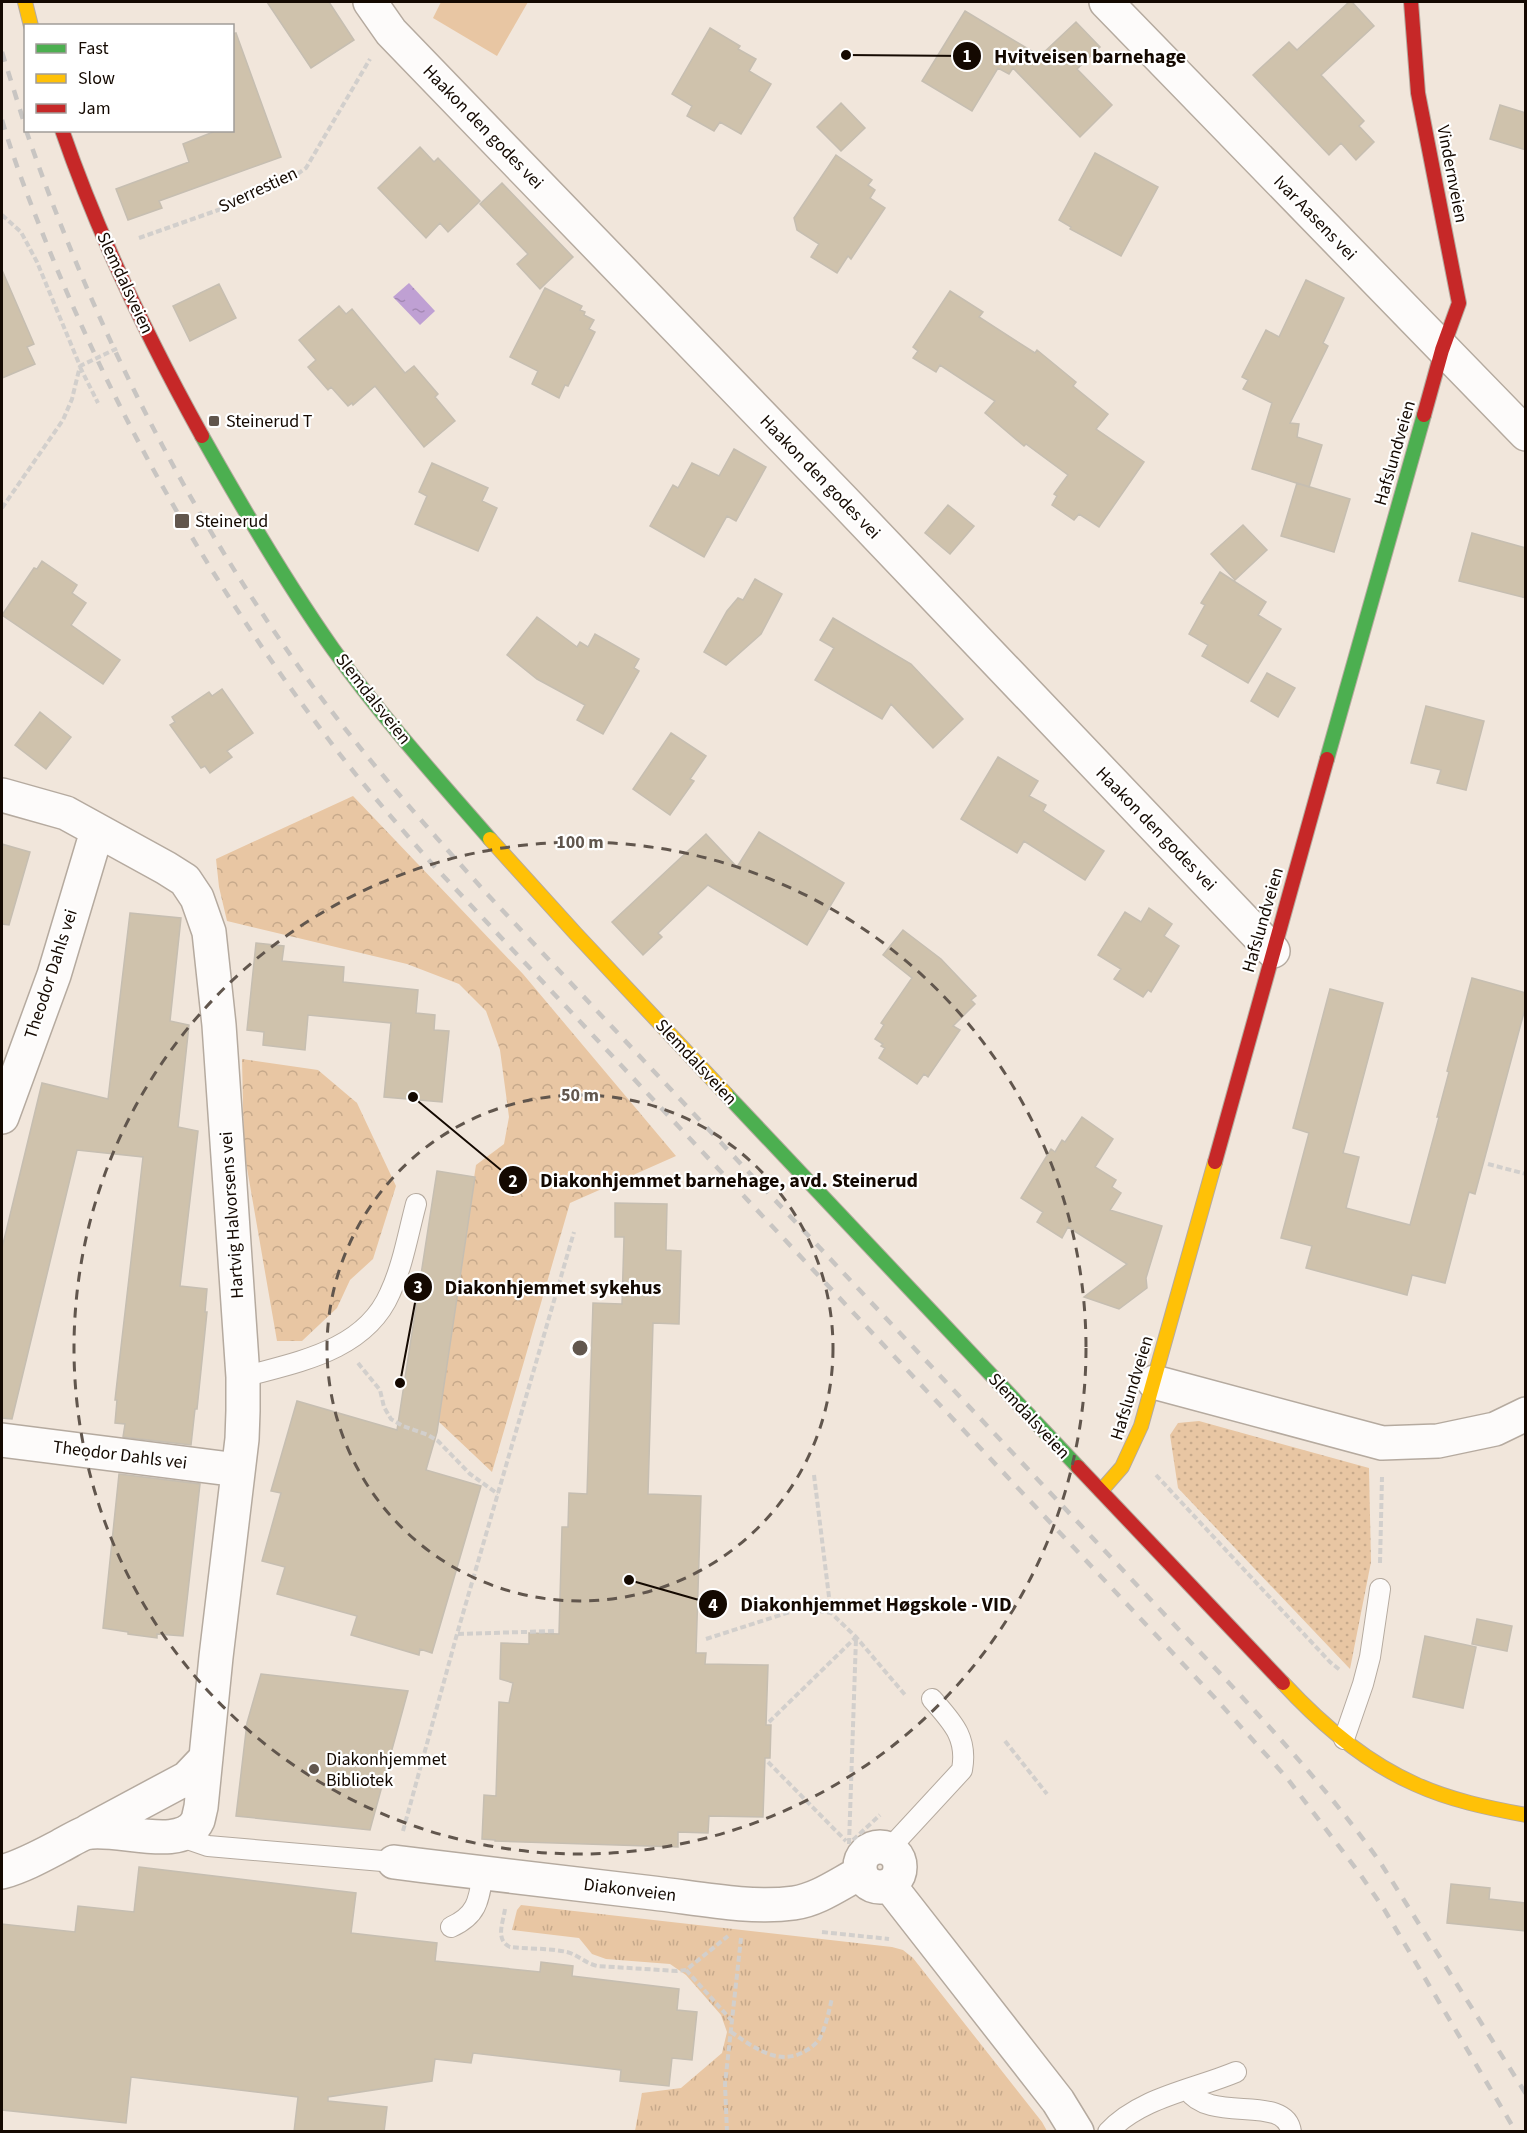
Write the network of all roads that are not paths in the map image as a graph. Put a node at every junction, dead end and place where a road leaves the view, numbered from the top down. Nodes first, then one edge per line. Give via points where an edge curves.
1 (25, 2) edge
2 (370, 2) edge
3 (1106, 2) edge
4 (1411, 2) edge
5 (30, 24) edge
6 (64, 132) edge
7 (1443, 350) junction
8 (1526, 434) edge
9 (2, 795) edge
10 (97, 831) junction
11 (1273, 951) junction
12 (2, 1117) edge
13 (416, 1204) dead end
14 (243, 1377) junction
15 (1154, 1382) junction
16 (1526, 1414) edge
17 (2, 1440) edge
18 (238, 1470) junction
19 (1101, 1491) junction
20 (1380, 1589) road end
21 (932, 1698) dead end
22 (1344, 1739) junction
23 (206, 1758) junction
24 (1526, 1815) edge
25 (84, 1833) junction
26 (179, 1836) junction
27 (888, 1849) junction
28 (854, 1858) junction
29 (394, 1862) joint
30 (2, 1872) edge
31 (483, 1873) junction
32 (890, 1886) junction
33 (452, 1927) dead end
34 (1236, 2072) dead end
35 (1188, 2090) junction
36 (1077, 2132) edge
37 (1108, 2132) edge
38 (1291, 2132) edge

1 - 5 main road
2 - 11 street, Haakon den godes vei via 391,32
3 - 7 street, Ivar Aasens vei
4 - 7 main road, Vindernveien via 1418,93 1459,303
6 - 19 main road, Slemdalsveien via 122,282 182,401 261,537 349,671 517,870
7 - 8 street, Ivar Aasens vei
7 - 11 main road, Hafslundveien
9 - 10 street, Hartvig Halvorsens vei via 66,813
10 - 12 street, Theodor Dahls vei via 54,975
10 - 14 street, Hartvig Halvorsens vei via 184,880 197,898 209,932
11 - 15 main road, Hafslundveien
13 - 14 lane via 399,1268 379,1313 343,1344 321,1355
14 - 18 street, Hartvig Halvorsens vei
15 - 16 street via 1382,1443 1438,1441 1495,1429
15 - 19 main road, Hafslundveien via 1135,1443 1115,1479
17 - 18 street, Theodor Dahls vei
18 - 23 street, Hartvig Halvorsens vei
19 - 22 main road, Slemdalsveien via 1296,1697
20 - 22 lane via 1370,1657
21 - 27 lane via 955,1726 962,1742 962,1770
22 - 24 main road, Slemdalsveien via 1383,1768 1422,1788
23 - 25 street via 187,1778
23 - 26 street, Hartvig Halvorsens vei via 197,1822
25 - 26 street
25 - 30 street via 23,1866
26 - 29 lane via 208,1846
27 - 28 street via 870,1849 859,1864
27 - 32 street via 900,1862 897,1880
28 - 31 street, Diakonveien via 815,1896 777,1905
28 - 32 street via 864,1881 880,1888
29 - 31 street, Diakonveien
31 - 33 lane via 474,1909
32 - 36 street via 1058,2101
34 - 35 lane
35 - 37 lane via 1133,2110
35 - 38 lane via 1204,2103 1283,2115

